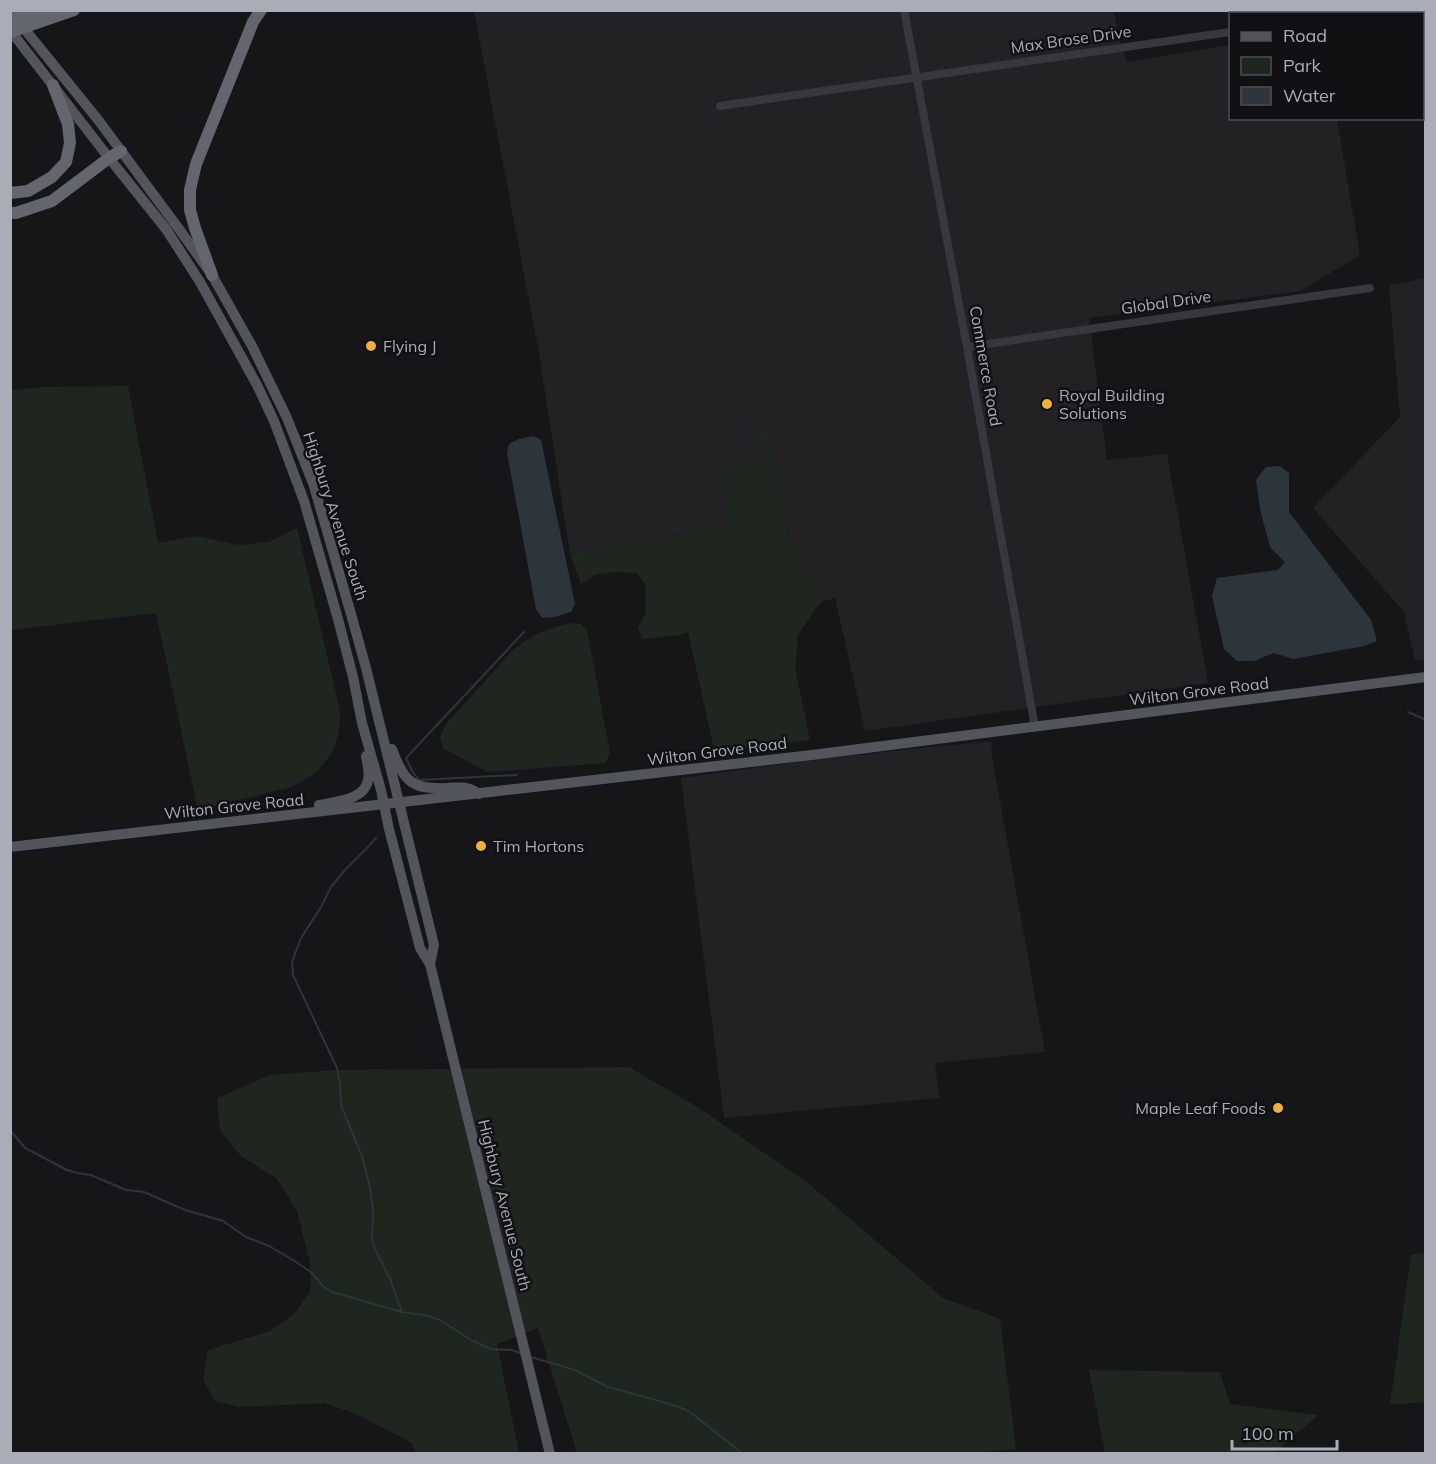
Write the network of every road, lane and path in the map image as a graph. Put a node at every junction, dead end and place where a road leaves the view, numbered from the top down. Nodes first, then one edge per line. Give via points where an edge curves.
1 (45, 10) edge
2 (74, 10) edge
3 (261, 10) edge
4 (904, 10) edge
5 (10, 11) edge
6 (10, 20) edge
7 (1229, 32) edge
8 (12, 33) edge
9 (916, 77) junction
10 (52, 85) junction
11 (720, 106) dead end
12 (121, 151) junction
13 (109, 158) junction
14 (10, 193) edge
15 (10, 213) edge
16 (212, 275) junction
17 (1370, 288) dead end
18 (967, 347) junction
19 (1425, 677) edge
20 (378, 719) junction
21 (362, 723) junction
22 (1035, 727) junction
23 (480, 794) junction
24 (399, 803) junction
25 (384, 805) junction
26 (250, 819) junction
27 (10, 847) edge
28 (430, 964) junction
29 (550, 1454) edge

1 - 6 highway
2 - 8 highway
3 - 16 highway via 196,164 190,190 190,210
4 - 9 street, Commerce Road
5 - 12 main road, Highbury Avenue South
7 - 9 street, Max Brose Drive
8 - 10 main road, Highbury Avenue South
9 - 11 street, Max Brose Drive
9 - 18 street, Commerce Road
10 - 13 main road, Highbury Avenue South
10 - 14 highway via 68,124 66,162 52,177 28,191
12 - 13 highway
12 - 16 main road, Highbury Avenue South
13 - 15 highway via 52,201
13 - 21 main road, Highbury Avenue South via 166,229 200,282 274,421 304,501 353,676
16 - 20 main road, Highbury Avenue South via 288,418 314,486
17 - 18 street, Global Drive
18 - 22 street, Commerce Road
19 - 22 main road, Wilton Grove Road
20 - 23 main road via 402,772 417,786 462,787
20 - 24 main road, Highbury Avenue South
21 - 25 main road, Highbury Avenue South
21 - 26 main road via 369,775 364,790 349,799
22 - 23 main road, Wilton Grove Road
23 - 24 main road, Wilton Grove Road
24 - 25 main road, Wilton Grove Road
24 - 28 main road, Highbury Avenue South via 434,945
25 - 26 main road, Wilton Grove Road
25 - 28 main road, Highbury Avenue South via 420,948
26 - 27 main road, Wilton Grove Road
28 - 29 main road, Highbury Avenue South

